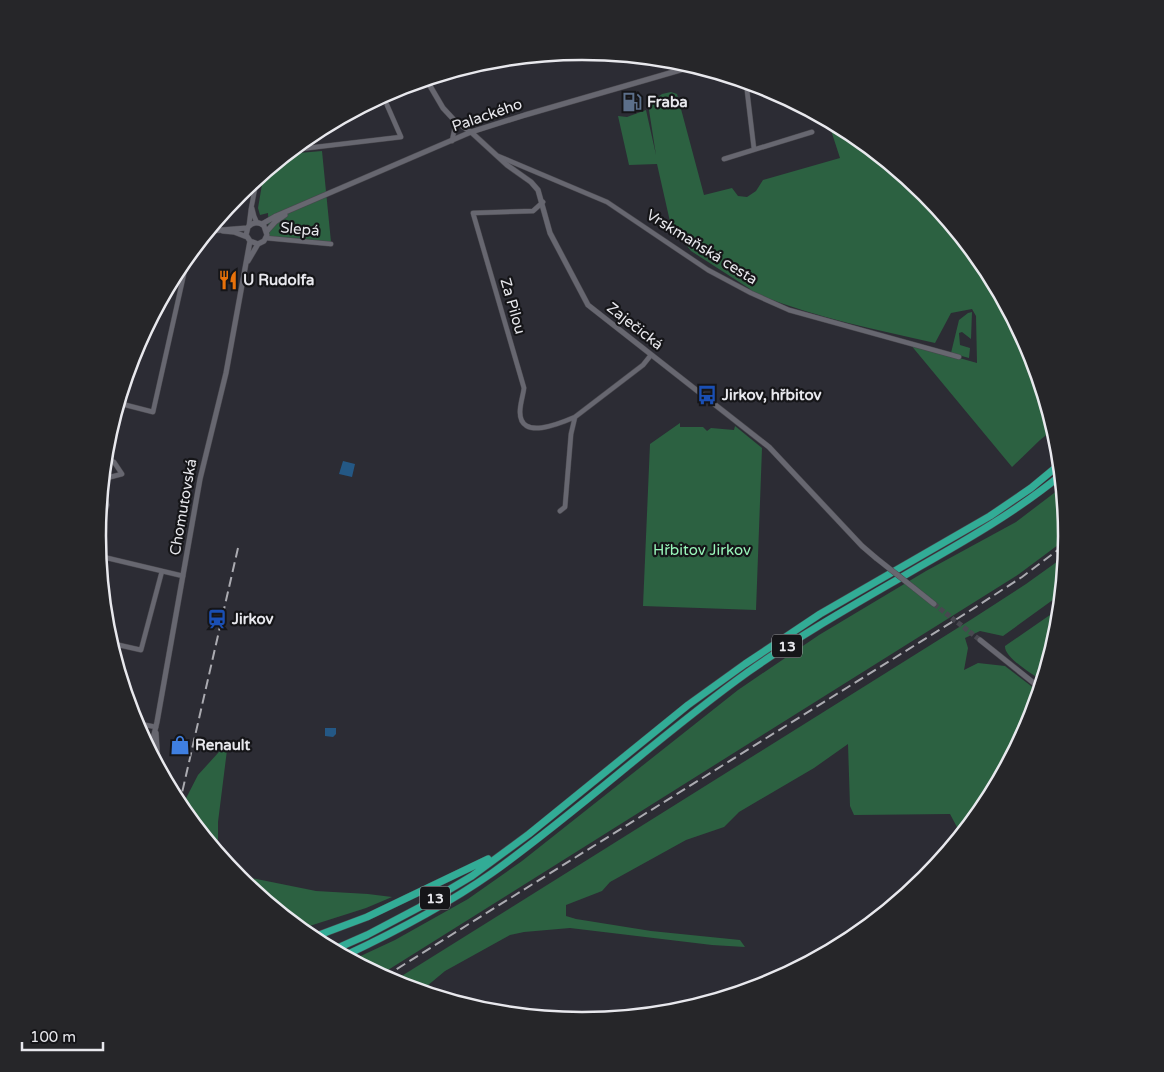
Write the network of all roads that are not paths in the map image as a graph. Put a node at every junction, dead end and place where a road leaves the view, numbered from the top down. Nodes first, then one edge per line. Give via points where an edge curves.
1 (680, 70) edge
2 (429, 85) edge
3 (747, 90) edge
4 (386, 105) dead end
5 (456, 122) junction
6 (471, 132) junction
7 (812, 132) dead end
8 (452, 141) junction
9 (306, 148) edge
10 (754, 149) junction
11 (497, 155) junction
12 (724, 159) dead end
13 (255, 190) edge
14 (543, 202) junction
15 (252, 207) junction
16 (296, 209) junction
17 (260, 223) junction
18 (248, 227) junction
19 (218, 229) edge
20 (217, 231) edge
21 (267, 231) junction
22 (266, 238) junction
23 (248, 239) junction
24 (258, 244) junction
25 (331, 244) dead end
26 (244, 268) junction
27 (183, 276) edge
28 (651, 355) junction
29 (959, 357) dead end
30 (124, 405) edge
31 (575, 417) junction
32 (112, 461) edge
33 (1053, 470) edge
34 (110, 477) edge
35 (1055, 480) edge
36 (560, 511) dead end
37 (107, 558) edge
38 (162, 571) junction
39 (183, 576) junction
40 (934, 604) tunnel mouth
41 (980, 640) tunnel mouth
42 (119, 645) edge
43 (1035, 684) edge
44 (146, 726) edge
45 (156, 727) junction
46 (152, 741) edge
47 (157, 751) edge
48 (529, 834) junction
49 (321, 934) edge
50 (341, 946) edge
51 (352, 952) edge

1 - 6 street, Palackého
2 - 5 street, Zaječická
3 - 10 street
4 - 9 street via 401,137
5 - 6 street, Zaječická
5 - 8 street
6 - 8 street, Palackého
6 - 11 street, Zaječická
7 - 10 street
8 - 16 street, Palackého
10 - 12 street
11 - 14 street, Zaječická via 531,182
11 - 29 street, Vrskmaňská cesta via 607,202 708,270 789,310
13 - 15 street, Chomutovská
14 - 28 street, Zaječická via 550,233 588,305
14 - 31 street, Za Pilou via 533,211 473,214 524,388 521,418 527,426 535,429
15 - 17 street
15 - 18 street, Chomutovská
16 - 17 street, Palackého
16 - 21 street, Palackého via 277,220
17 - 18 street
17 - 21 street
18 - 19 street
18 - 23 street, Chomutovská
20 - 23 street via 234,232
21 - 22 street
22 - 24 street, Chomutovská
22 - 25 street, Slepá
23 - 24 street
23 - 26 street, Chomutovská
24 - 26 street, Chomutovská
26 - 39 street, Chomutovská via 226,372 206,451
27 - 30 street via 153,412
28 - 31 street via 643,365
28 - 40 street, Zaječická, bridge via 769,447 862,546
31 - 36 street via 565,508
32 - 34 street via 122,474
33 - 48 highway, 13 via 990,516 820,614 745,664 641,742
35 - 51 highway, 13 via 995,524 825,621 750,671 484,878 394,932
37 - 38 street
38 - 39 street
38 - 42 street via 141,650
39 - 45 street, Chomutovská
41 - 43 street
44 - 45 street
45 - 46 street, Chomutovská
45 - 47 street
48 - 49 highway via 483,862 432,887
48 - 50 highway, 13 via 472,876 420,907

